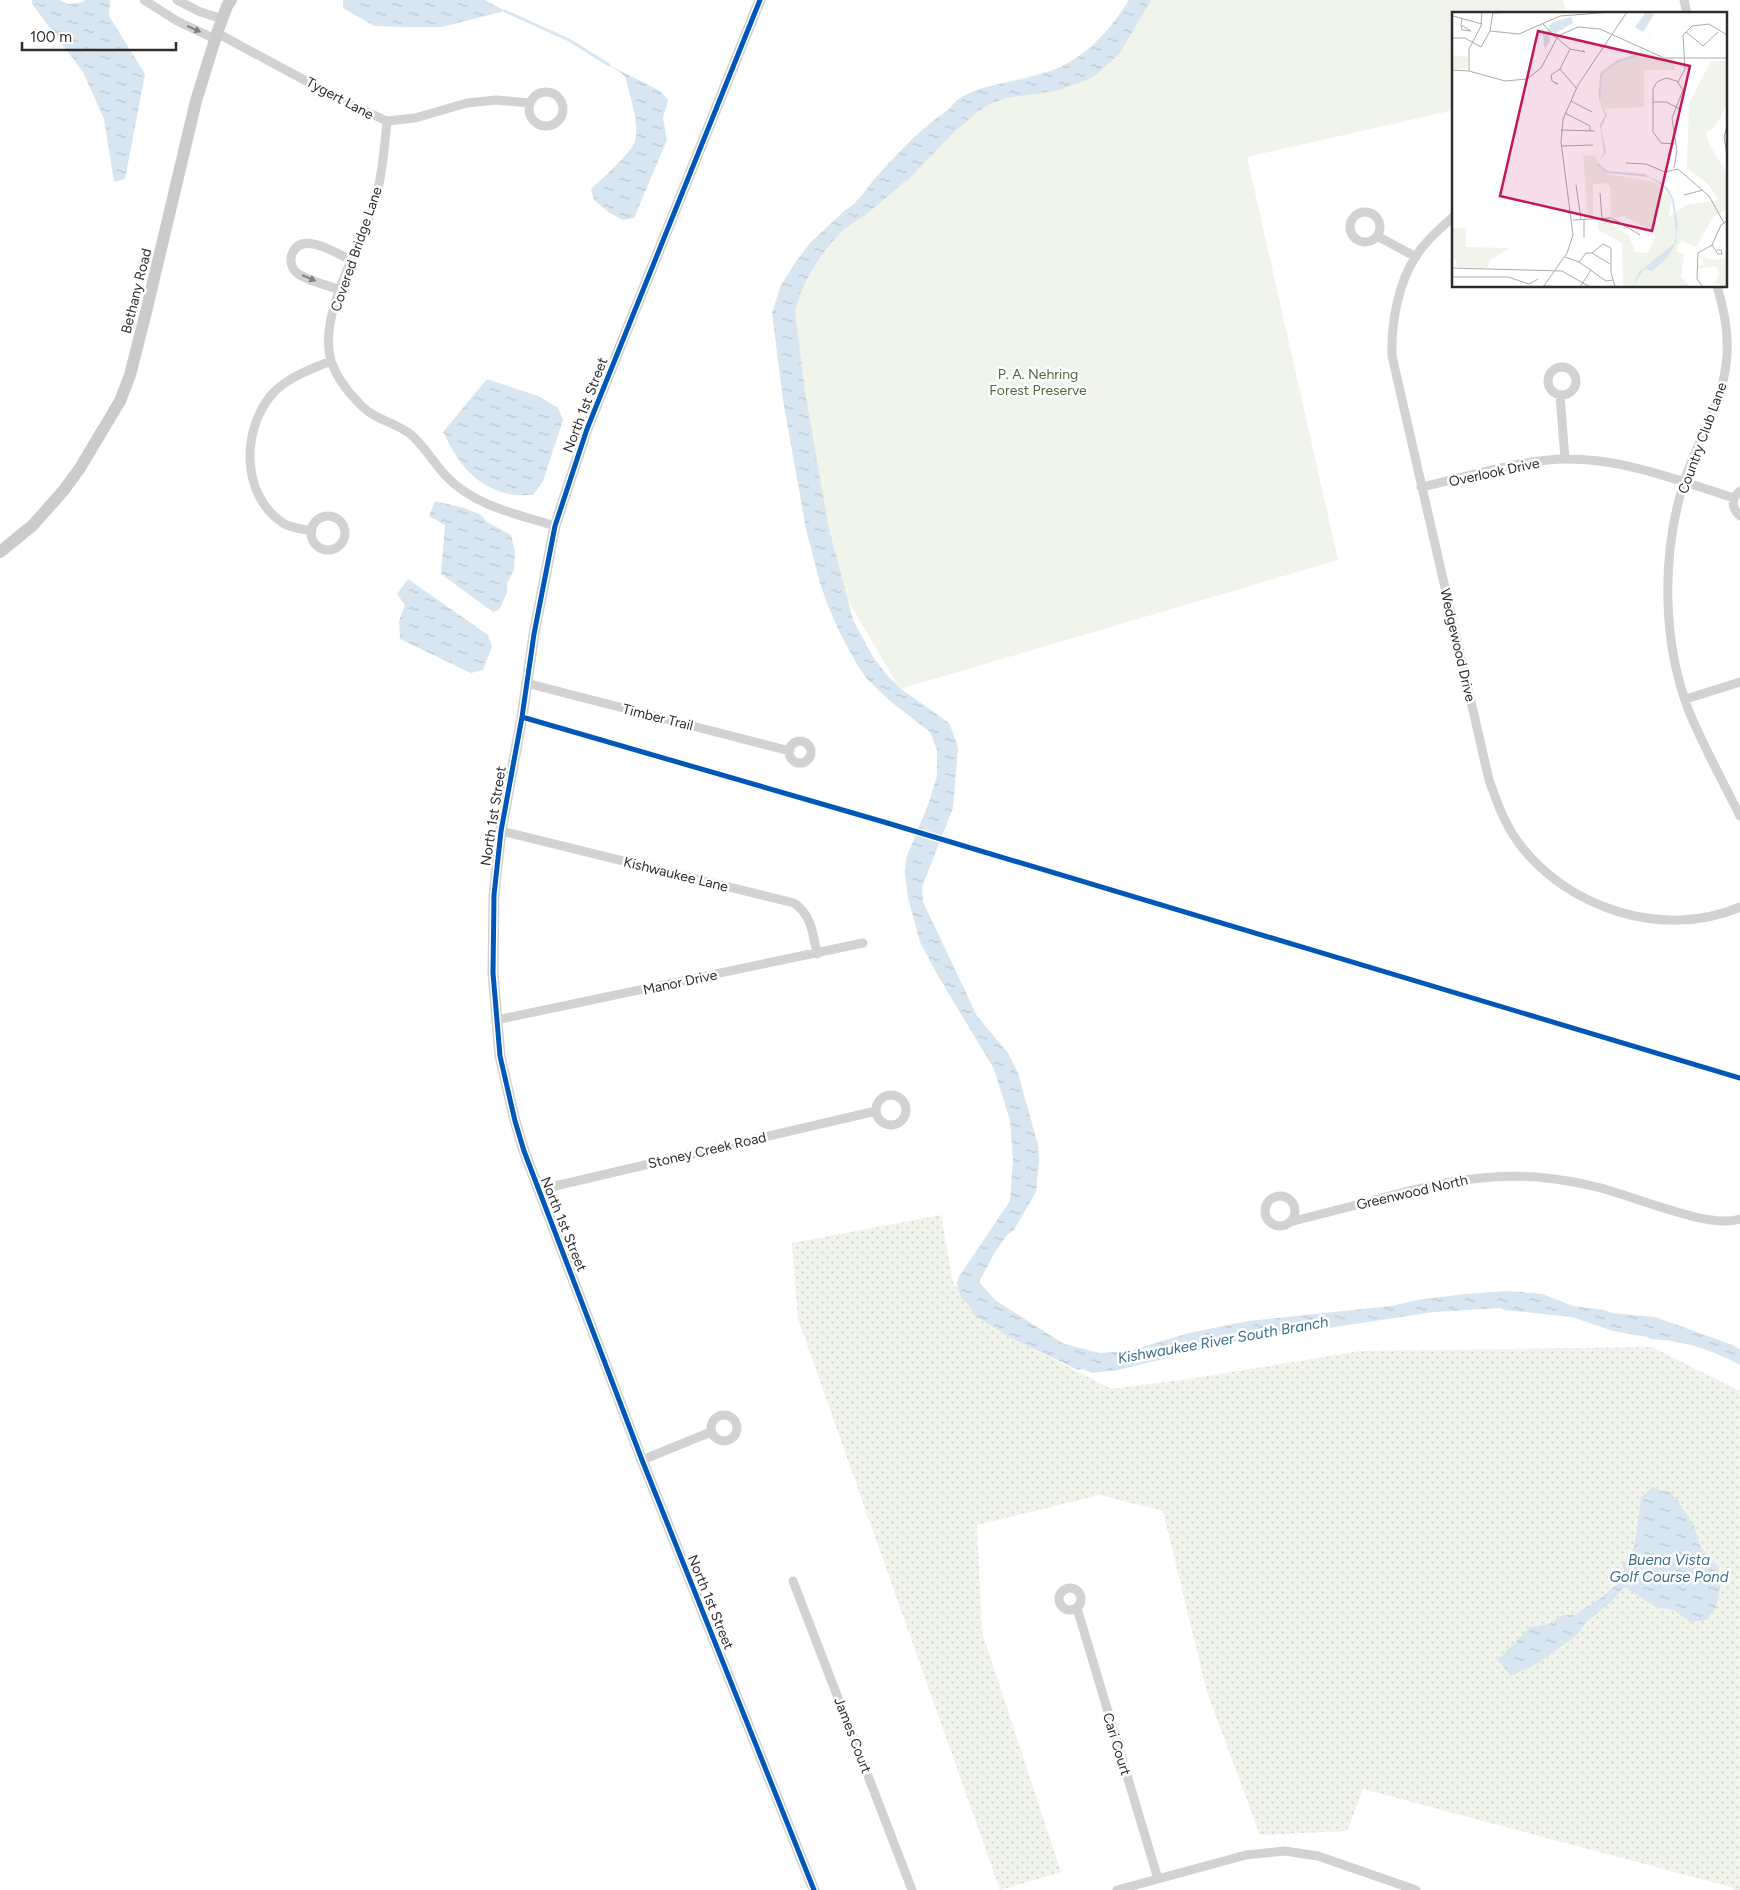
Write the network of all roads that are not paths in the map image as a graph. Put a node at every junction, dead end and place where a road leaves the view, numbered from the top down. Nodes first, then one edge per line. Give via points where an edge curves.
1 (144, 0) edge
2 (177, 0) edge
3 (231, 0) edge
4 (760, 0) edge
5 (222, 18) junction
6 (216, 36) junction
7 (530, 103) dead end
8 (387, 121) junction
9 (1452, 218) edge
10 (1377, 236) dead end
11 (1416, 257) junction
12 (351, 260) junction
13 (1718, 288) edge
14 (340, 290) junction
15 (331, 361) junction
16 (1560, 395) dead end
17 (1565, 460) junction
18 (1684, 482) junction
19 (1422, 488) junction
20 (1737, 494) edge
21 (1740, 516) edge
22 (555, 526) junction
23 (312, 531) dead end
24 (0, 552) edge
25 (1740, 682) edge
26 (526, 684) junction
27 (1686, 699) junction
28 (790, 751) dead end
29 (1740, 816) edge
30 (501, 831) junction
31 (1740, 907) edge
32 (863, 943) dead end
33 (817, 954) junction
34 (496, 1020) junction
35 (876, 1111) dead end
36 (538, 1190) junction
37 (1740, 1219) edge
38 (1290, 1222) dead end
39 (712, 1432) dead end
40 (642, 1460) junction
41 (793, 1581) dead end
42 (1077, 1608) dead end
43 (1158, 1879) junction
44 (814, 1890) edge
45 (912, 1890) edge
46 (1117, 1890) edge
47 (1416, 1890) edge

1 -> 6 street, Tygert Lane via 177,21
2 - 5 street
3 - 5 main road, Bethany Road
4 - 22 street, North 1st Street via 587,429
5 - 6 main road, Bethany Road
6 - 8 street, Tygert Lane
6 - 24 main road, Bethany Road via 196,101 138,346 120,401 64,490 33,525
7 - 8 street, Tygert Lane via 486,100 456,105 415,118
8 - 12 street, Covered Bridge Lane via 378,192
9 - 11 street, Wedgewood Drive
10 - 11 street
11 - 19 street, Wedgewood Drive via 1397,308 1392,351 1394,372
12 - 14 street, Covered Bridge Lane
12 -> 14 street via 310,243 300,244 292,252 296,273
13 - 18 street, Country Club Lane via 1726,317 1726,364 1713,410
14 - 15 street, Covered Bridge Lane via 330,326
15 - 22 street, Covered Bridge Lane via 359,404 410,434 459,488 492,506
15 - 23 street via 301,373 273,393 256,420 250,445 250,468 255,486 270,513 285,525
16 - 17 street
17 - 18 street, Overlook Drive via 1617,464
17 - 19 street, Overlook Drive via 1526,463
18 - 20 street, Overlook Drive
18 - 27 street, Country Club Lane via 1670,554 1668,604 1674,650
19 - 31 street, Wedgewood Drive via 1488,780 1500,811 1519,843 1533,860 1566,888 1616,911 1643,918 1678,920 1712,916
20 - 21 street via 1734,508
22 - 26 street, North 1st Street
25 - 27 street
26 - 28 street, Timber Trail
26 - 30 street, North 1st Street
27 - 29 street, Country Club Lane via 1706,750
30 - 33 street, Kishwaukee Lane via 794,903 805,911 809,919
30 - 34 street, North 1st Street via 494,895
32 - 33 street, Manor Drive
33 - 34 street, Manor Drive
34 - 36 street, North 1st Street via 509,1097
35 - 36 street, Stoney Creek Road
36 - 40 street, North 1st Street
37 - 38 street, Greenwood North via 1726,1222 1706,1220 1569,1181 1500,1177 1423,1187
39 - 40 street
40 - 44 street, North 1st Street
41 - 45 street, James Court
42 - 43 street, Cari Court
43 - 46 street
43 - 47 street via 1246,1855 1285,1851 1318,1856

